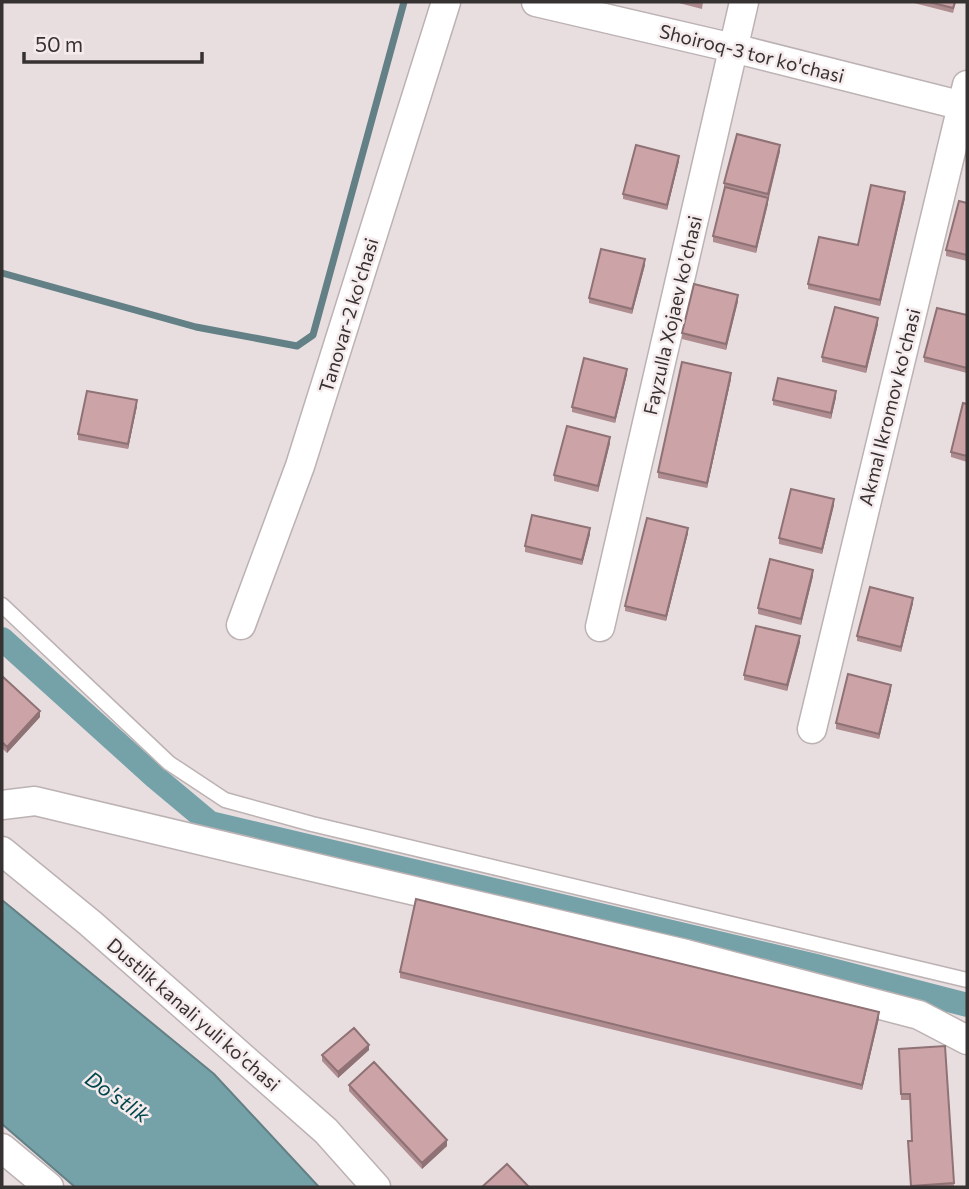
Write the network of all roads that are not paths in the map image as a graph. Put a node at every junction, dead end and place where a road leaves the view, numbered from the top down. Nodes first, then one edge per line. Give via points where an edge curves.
1 (446, 2) edge
2 (536, 2) edge
3 (744, 2) edge
4 (733, 48) junction
5 (966, 99) edge
6 (2, 605) edge
7 (241, 625) dead end
8 (600, 627) dead end
9 (812, 729) dead end
10 (2, 805) edge
11 (2, 851) edge
12 (967, 980) edge
13 (967, 1040) edge
14 (2, 1148) edge
15 (47, 1186) edge
16 (376, 1187) edge

1 - 7 street, Tanovar-2 ko'chasi via 300,466
2 - 4 street, Shoiroq-3 tor ko'chasi
3 - 4 street, Fayzulla Xojaev ko'chasi
4 - 5 street, Shoiroq-3 tor ko'chasi
4 - 8 street, Fayzulla Xojaev ko'chasi
5 - 9 street, Akmal Ikromov ko'chasi
6 - 12 lane via 169,763 225,800
10 - 13 street via 35,801 687,954 919,1015
11 - 16 street, Dustlik kanali yuli ko'chasi via 326,1131
14 - 15 street

